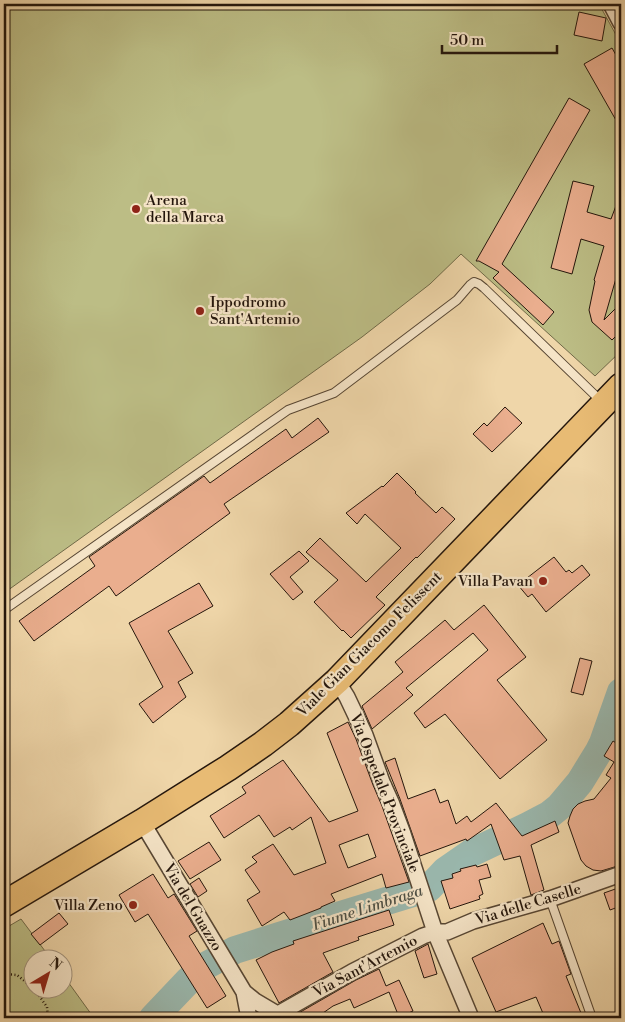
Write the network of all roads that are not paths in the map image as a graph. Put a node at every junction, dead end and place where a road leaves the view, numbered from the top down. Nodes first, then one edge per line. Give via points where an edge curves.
1 (610, 4) edge
2 (621, 22) edge
3 (615, 396) edge
4 (4, 610) edge
5 (337, 681) junction
6 (142, 822) junction
7 (621, 874) edge
8 (550, 899) junction
9 (4, 904) edge
10 (435, 932) junction
11 (244, 992) junction
12 (274, 1016) edge
13 (250, 1018) edge
14 (471, 1018) edge
15 (592, 1018) edge

1 - 2 street
3 - 4 lane via 474,282 457,300 334,393 288,410
3 - 5 main road, Viale Gian Giacomo Felissent
5 - 6 main road, Viale Gian Giacomo Felissent via 263,744
5 - 10 street, Via Ospedale Provinciale via 365,735 404,834
6 - 9 main road, Viale Gian Giacomo Felissent
6 - 11 street, Via del Guazzo
7 - 8 street, Via delle Caselle
8 - 10 street, Via delle Caselle via 473,921 447,932
8 - 15 lane
10 - 12 street, Via Sant'Artemio via 352,972
10 - 14 street, Via Ospedale Provinciale
11 - 12 street, Via del Guazzo
11 - 13 street, Via del Guazzo

